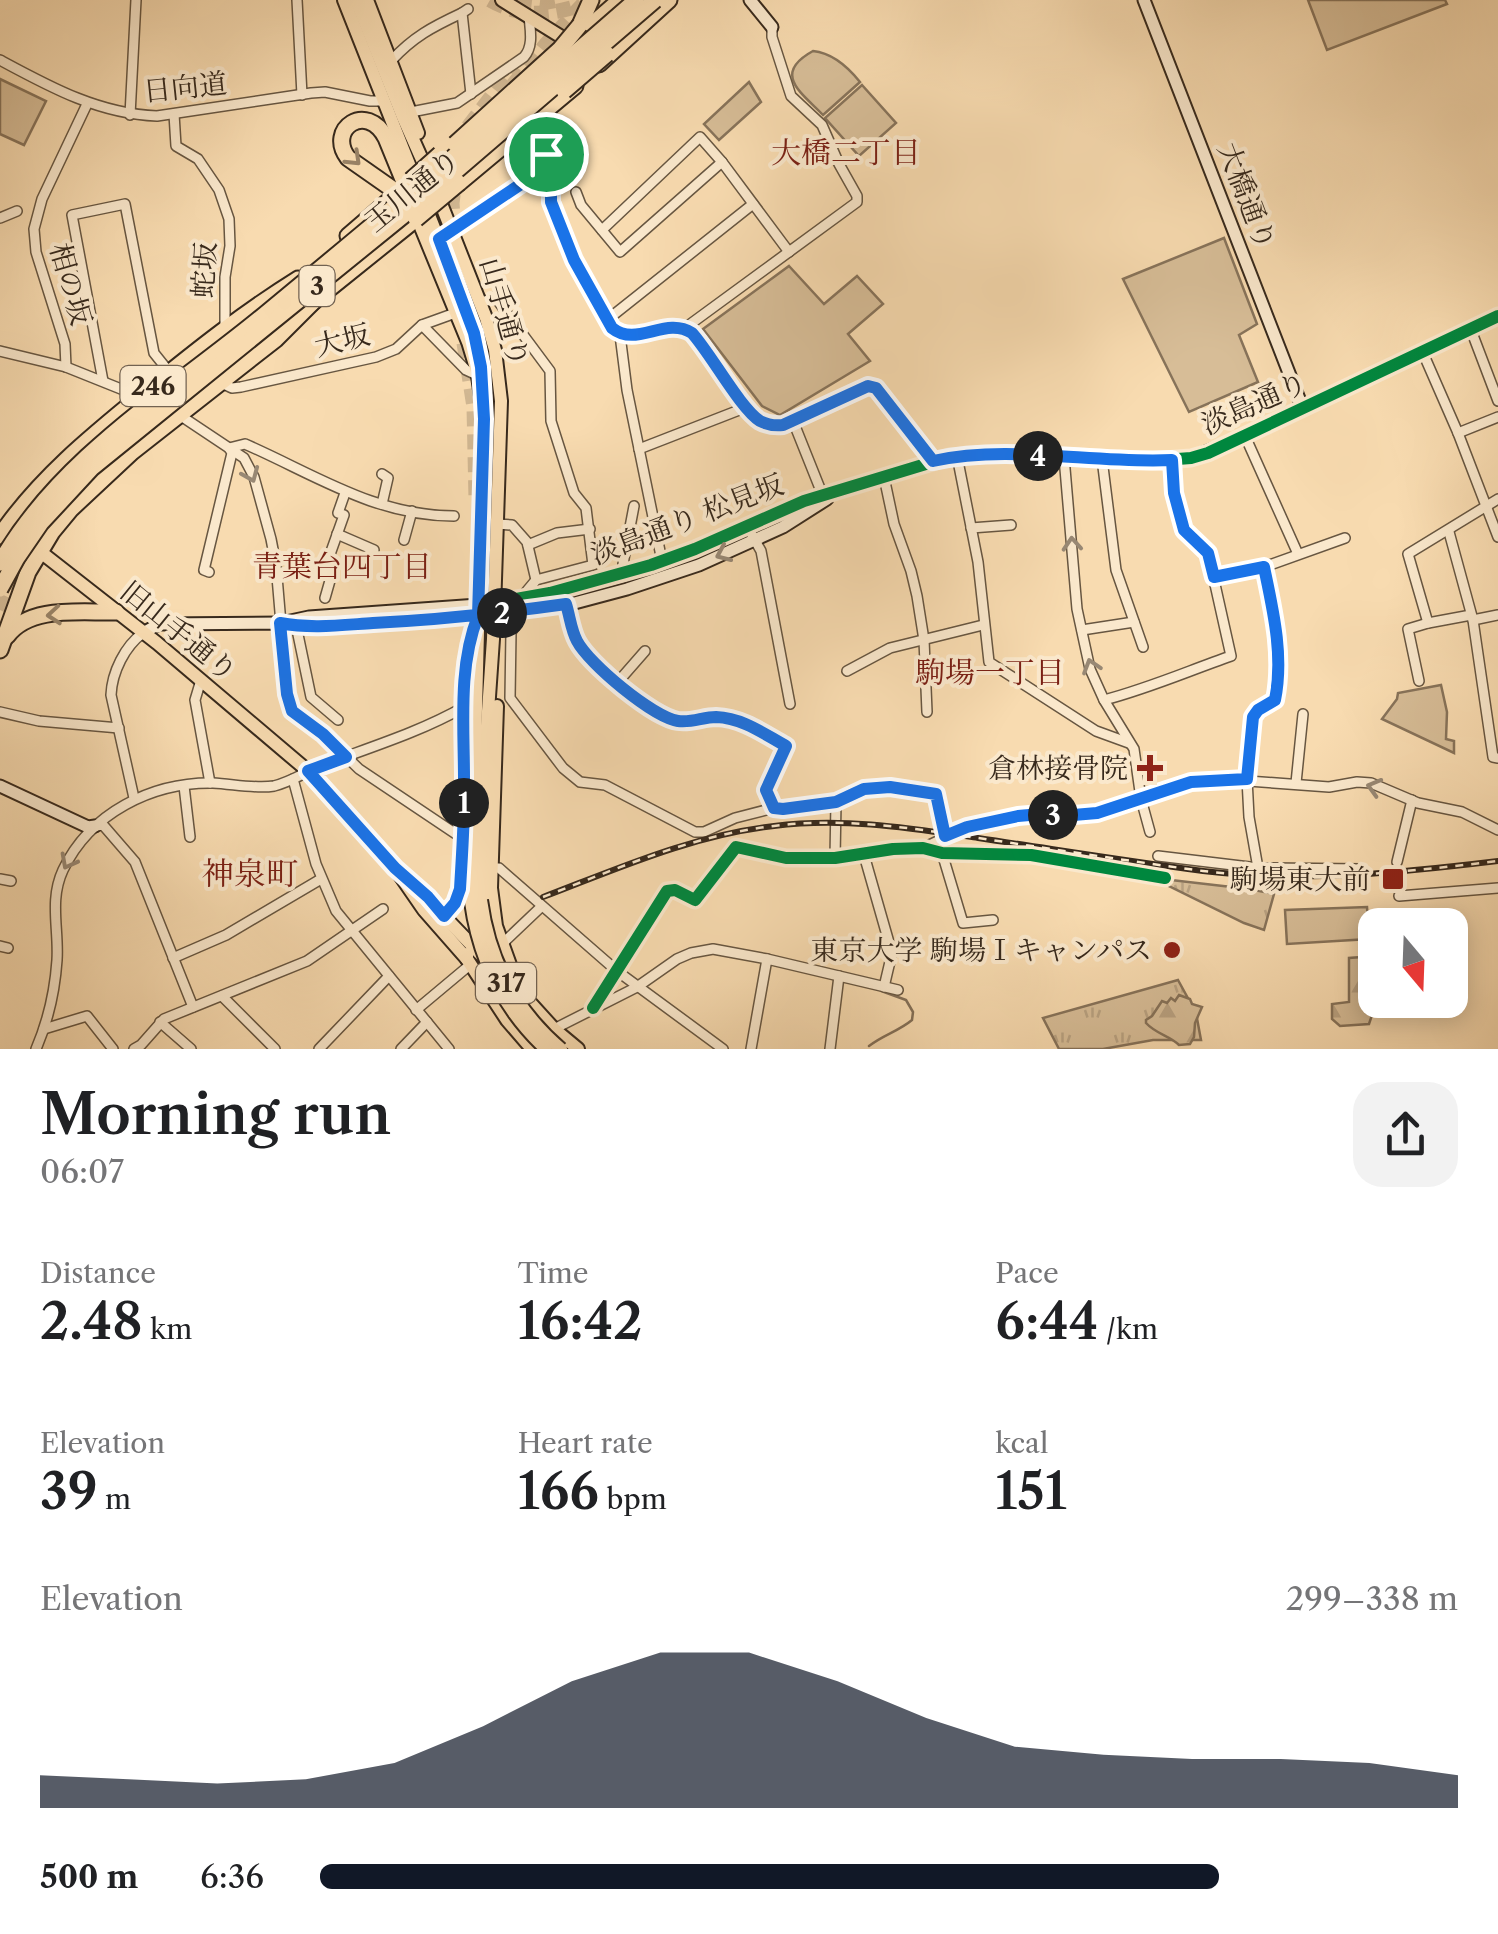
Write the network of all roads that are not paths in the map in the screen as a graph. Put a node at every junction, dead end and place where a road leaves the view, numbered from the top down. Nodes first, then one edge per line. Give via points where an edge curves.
1 (136, 0) edge
2 (297, 0) edge
3 (344, 0) edge
4 (356, 0) edge
5 (502, 0) edge
6 (591, 0) edge
7 (620, 0) edge
8 (633, 0) edge
9 (655, 0) edge
10 (669, 0) edge
11 (750, 0) edge
12 (1144, 0) edge
13 (372, 3) edge
14 (529, 16) junction
15 (772, 27) joint
16 (568, 45) junction
17 (0, 60) edge
18 (391, 60) junction
19 (593, 70) junction
20 (302, 94) junction
21 (471, 94) junction
22 (384, 101) junction
23 (87, 104) junction
24 (174, 114) junction
25 (407, 114) junction
26 (130, 115) junction
27 (521, 142) junction
28 (722, 162) junction
29 (576, 192) dead end
30 (398, 193) junction
31 (753, 204) junction
32 (17, 210) dead end
33 (389, 211) junction
34 (0, 218) edge
35 (452, 230) junction
36 (602, 230) junction
37 (439, 239) junction
38 (790, 252) junction
39 (298, 279) junction
40 (322, 282) junction
41 (314, 301) junction
42 (481, 302) junction
43 (462, 310) junction
44 (256, 311) dead end
45 (1498, 316) edge
46 (607, 320) junction
47 (422, 324) junction
48 (684, 328) junction
49 (224, 329) junction
50 (1471, 330) junction
51 (272, 334) dead end
52 (620, 334) junction
53 (0, 351) edge
54 (1423, 353) junction
55 (66, 367) junction
56 (170, 372) junction
57 (480, 377) junction
58 (103, 381) junction
59 (220, 382) junction
60 (138, 398) junction
61 (1498, 400) edge
62 (484, 406) junction
63 (747, 407) junction
64 (1304, 409) junction
65 (178, 414) junction
66 (1498, 417) edge
67 (793, 421) junction
68 (1458, 432) junction
69 (1245, 436) junction
70 (229, 448) junction
71 (638, 449) junction
72 (957, 456) junction
73 (1064, 458) junction
74 (1102, 460) junction
75 (1172, 460) junction
76 (933, 461) junction
77 (382, 474) dead end
78 (884, 478) junction
79 (345, 492) junction
80 (839, 492) junction
81 (823, 496) junction
82 (1498, 500) edge
83 (382, 504) junction
84 (634, 506) dead end
85 (1486, 508) junction
86 (412, 511) junction
87 (454, 516) dead end
88 (497, 524) junction
89 (1012, 524) dead end
90 (746, 526) junction
91 (590, 528) junction
92 (972, 528) junction
93 (6, 530) edge
94 (1449, 532) junction
95 (337, 534) junction
96 (1498, 537) edge
97 (1345, 538) dead end
98 (404, 540) dead end
99 (754, 540) junction
100 (528, 546) junction
101 (40, 550) junction
102 (374, 550) dead end
103 (1298, 554) junction
104 (662, 561) junction
105 (0, 563) edge
106 (1264, 567) junction
107 (209, 572) dead end
108 (625, 572) junction
109 (1214, 577) junction
110 (536, 580) junction
111 (0, 589) edge
112 (325, 598) dead end
113 (566, 604) junction
114 (520, 605) junction
115 (493, 608) junction
116 (478, 610) junction
117 (116, 612) junction
118 (1498, 615) edge
119 (1472, 617) junction
120 (1134, 622) junction
121 (280, 623) junction
122 (1428, 623) junction
123 (984, 625) junction
124 (296, 626) junction
125 (1082, 630) junction
126 (143, 633) junction
127 (493, 639) junction
128 (924, 640) junction
129 (1, 641) edge
130 (1143, 647) dead end
131 (645, 651) dead end
132 (847, 671) dead end
133 (201, 680) junction
134 (1419, 681) dead end
135 (617, 683) junction
136 (1104, 700) junction
137 (790, 704) dead end
138 (464, 707) junction
139 (0, 712) edge
140 (928, 712) dead end
141 (1303, 714) dead end
142 (338, 720) dead end
143 (119, 728) junction
144 (1131, 744) junction
145 (346, 757) junction
146 (1498, 758) edge
147 (308, 771) junction
148 (293, 778) junction
149 (1247, 779) junction
150 (210, 783) junction
151 (1296, 783) junction
152 (0, 786) edge
153 (184, 786) junction
154 (134, 798) junction
155 (1141, 799) junction
156 (1412, 800) junction
157 (836, 802) junction
158 (774, 808) junction
159 (95, 826) junction
160 (1498, 830) edge
161 (1150, 832) dead end
162 (463, 835) junction
163 (945, 836) junction
164 (190, 837) dead end
165 (923, 848) junction
166 (942, 852) junction
167 (864, 855) junction
168 (1158, 856) dead end
169 (835, 858) junction
170 (1397, 862) dead end
171 (395, 868) junction
172 (490, 868) junction
173 (1258, 868) junction
174 (1361, 869) dead end
175 (321, 878) junction
176 (1166, 878) dead end
177 (0, 879) edge
178 (12, 881) dead end
179 (1498, 888) edge
180 (1399, 896) dead end
181 (476, 901) junction
182 (542, 906) junction
183 (383, 909) dead end
184 (444, 916) junction
185 (994, 920) dead end
186 (351, 930) junction
187 (502, 945) junction
188 (173, 958) junction
189 (767, 959) junction
190 (469, 962) junction
191 (617, 971) junction
192 (389, 976) junction
193 (839, 976) junction
194 (511, 980) junction
195 (637, 987) junction
196 (884, 987) junction
197 (898, 990) dead end
198 (222, 996) junction
199 (192, 1007) junction
200 (593, 1008) junction
201 (416, 1010) junction
202 (160, 1022) junction
203 (427, 1022) junction
204 (554, 1028) junction
205 (44, 1029) junction
206 (525, 1047) edge
207 (36, 1049) edge
208 (113, 1049) edge
209 (134, 1049) edge
210 (191, 1049) edge
211 (274, 1049) edge
212 (319, 1049) edge
213 (401, 1049) edge
214 (449, 1049) edge
215 (546, 1049) edge
216 (561, 1049) edge
217 (578, 1049) edge
218 (723, 1049) edge
219 (751, 1049) edge
220 (830, 1049) edge

1 - 26 street
2 - 20 street
3 - 22 main road, 山手通り / 317
4 - 25 main road, 317
5 - 14 main road
6 - 33 highway, bridge via 567,42
7 - 16 highway, 玉川通り / 246
8 - 33 highway, 3, bridge
8 - 40 highway, bridge via 604,57
9 - 40 highway, 3, bridge
10 - 19 highway, 玉川通り / 246
11 - 15 main road
12 - 64 main road, 大橋通り
13 - 18 main road
14 - 16 main road
14 - 21 street via 529,52
15 - 38 street via 791,96 822,124 857,196
16 - 19 main road
16 - 30 highway, 玉川通り / 246, bridge
17 - 23 street, 日向道
18 - 21 street via 426,30 465,11
18 - 25 main road
19 - 27 highway, 玉川通り / 246
20 - 22 street, 日向道
20 - 24 street, 日向道
21 - 25 street
22 - 37 main road, 山手通り / 317
23 - 26 street, 日向道
23 - 55 street, 相の坂 via 34,229
24 - 26 street, 日向道
24 - 49 street, 蛇坂 via 176,146 198,159 229,219
25 - 35 main road, 山手通り / 317
27 - 35 main road via 532,167 528,178
27 - 41 highway, 玉川通り / 246, bridge
27 - 46 street via 546,154 551,202
28 - 31 street
28 - 36 street via 620,252
28 - 36 street via 700,137
29 - 36 street
30 - 39 highway, 玉川通り / 246
43 -> 30 highway via 382,130 362,120 345,130 341,140 348,158
31 - 38 street
31 - 46 street
32 - 34 street
33 - 93 highway, 3, bridge
35 - 37 main road
35 - 42 main road, 山手通り / 317
37 - 43 main road, 山手通り / 317
38 - 48 street
39 - 44 highway, 玉川通り / 246
39 - 49 highway, 246
40 - 111 highway, 3, bridge via 73,486 28,540
41 - 51 highway, 玉川通り / 246
41 - 59 highway, 246
42 - 88 main road, 山手通り / 317 via 500,384
42 - 91 street via 496,298 550,372 552,421
43 - 47 street, 大坂
43 - 57 highway
43 - 62 main road, 山手通り / 317 via 480,356
45 - 50 main road, 淡島通り
46 - 52 street
47 - 57 street
47 - 59 street, 大坂 via 396,349 354,364 232,388
48 - 52 street
48 - 63 street
49 - 56 highway, 246
50 - 54 main road, 淡島通り
50 - 61 street
52 - 71 street
53 - 55 street
54 - 64 main road, 淡島通り
54 - 68 street
55 - 58 street
56 - 58 street via 154,353 125,204 72,216
56 - 60 highway, 246
57 - 62 highway
58 - 60 street
59 - 65 highway, 246
60 - 93 highway, 246 via 58,467
62 - 116 main road, 山手通り / 317
63 - 67 street via 770,425
63 - 71 street
64 - 69 main road, 淡島通り
65 - 70 street
65 - 101 highway, 246 via 86,494
66 - 68 street
67 - 76 street via 873,386
67 - 81 street
68 - 85 street
69 - 75 main road, 淡島通り
69 - 103 street
70 - 79 street via 245,444
70 - 107 street via 204,570
70 -> 121 street via 254,477 272,539
71 - 104 street
72 - 73 main road, 淡島通り
72 - 76 main road, 淡島通り
72 - 92 street
73 - 74 main road, 淡島通り
125 -> 73 street
74 - 75 main road, 淡島通り
74 - 120 street via 1116,570
75 - 109 street via 1184,530 1208,553
76 - 78 main road, 淡島通り
77 - 83 street via 388,478
78 - 80 main road, 淡島通り
78 - 128 street
79 - 83 street
79 - 95 street
80 - 81 main road, 淡島通り 松見坂
80 - 99 main road, 淡島通り 松見坂
81 - 90 main road, 淡島通り 松見坂
82 - 85 street
83 - 86 street
84 - 108 street
85 - 94 street
85 - 96 street
86 - 87 street
86 - 98 street
88 - 100 street via 512,525
88 - 115 main road, 山手通り / 317
89 - 92 street
90 - 99 street
90 - 104 main road, 淡島通り 松見坂
91 - 100 street
91 - 110 street via 594,565
92 - 123 street
93 - 101 main road, 317
93 - 105 highway, 3, bridge
94 - 119 street
94 - 122 street via 1408,554
95 - 102 street
95 - 112 street
97 - 103 street
99 -> 113 main road, 淡島通り 松見坂 via 669,576
99 - 137 street
100 - 110 street
101 - 117 main road, 旧山手通り / 317
101 - 129 highway, 246
103 - 106 street
104 - 108 main road, 淡島通り 松見坂
106 - 109 street
106 - 149 street via 1280,668 1275,700 1253,717
108 - 114 main road, 淡島通り 松見坂
109 - 136 street via 1231,656
110 - 114 street
113 - 114 main road, 淡島通り 松見坂
113 - 135 street via 585,654
114 - 115 main road, 淡島通り 松見坂
114 - 158 street via 511,632 510,698 572,776 606,785 695,832
115 - 116 main road
115 - 127 main road, 山手通り / 317
116 - 121 main road
116 - 124 main road
116 - 138 main road, 317
116 - 181 main road, 山手通り / 317 via 470,868
117 - 126 main road, 旧山手通り / 317
117 -> 129 highway, 246 via 37,616
118 - 119 street
119 - 122 street
119 - 146 street
120 - 125 street
120 - 130 street
121 - 124 main road
121 - 126 main road via 159,624
121 - 145 street via 292,711
122 - 134 street via 1408,629
123 - 128 street
123 - 144 street via 996,667 1096,731
124 - 142 street via 311,697
136 -> 125 street
126 - 133 main road, 旧山手通り / 317
126 - 143 street via 131,642 112,686
127 - 172 main road, 317 via 498,664
127 - 181 main road, 山手通り / 317
128 - 132 street via 890,648
128 - 140 street
131 - 135 street
133 - 147 main road, 旧山手通り / 317
133 - 150 street via 195,694
135 - 158 street via 666,718 729,718 786,746 766,790
136 - 144 street
138 - 145 street
138 - 162 main road, 317
139 - 143 street
141 - 151 street
143 - 154 street
144 - 155 street
145 - 147 street
145 - 162 street
147 - 148 street
147 - 171 main road, 旧山手通り / 317
148 - 150 street via 267,786
148 - 175 street
149 - 151 street
149 - 155 street via 1191,782
149 - 173 street
150 - 153 street
156 -> 151 street via 1371,783
152 - 159 main road
153 - 154 street
153 - 164 street
154 - 159 street
155 - 161 street
155 - 163 street via 1097,813 992,821
156 - 160 street via 1462,812
156 - 170 street
157 - 158 street
157 - 163 street via 864,789 936,794
157 - 169 street
159 - 188 street via 102,825 135,862
159 -> 205 street via 56,888 57,959
162 - 184 main road, 317 via 459,894
163 - 165 street
165 - 166 street
165 - 167 street
166 - 176 street via 1031,855
166 - 185 street via 963,923
167 - 169 street
167 - 196 street via 892,953
168 - 173 street
169 - 191 street via 736,848 695,900 667,891
171 - 184 main road, 旧山手通り / 317
171 - 190 main road, 旧山手通り / 317
172 - 182 street via 499,868
172 - 187 main road, 317
173 - 174 street
175 - 186 street
175 - 188 street
177 - 178 street
179 - 180 street
181 - 215 main road, 山手通り / 317, bridge via 477,933 493,978
181 - 216 main road, 山手通り / 317, bridge via 509,988
182 - 187 street
182 - 191 street
183 - 186 street
184 - 190 main road, 317
184 - 194 main road, 317
186 - 192 street
186 - 198 street via 307,961
187 - 194 main road, 317
188 - 199 street
189 - 193 street
189 - 195 street via 702,950
189 - 219 street
190 - 201 street
190 - 206 main road, 317
191 - 195 street
191 - 200 street
192 - 201 street
192 - 212 street
193 - 196 street
193 - 220 street
194 - 204 main road, 317
195 - 200 street
195 - 218 street
196 - 197 street
198 - 199 street
198 - 211 street
199 - 202 street
200 - 204 street
201 - 203 street
202 - 209 street
202 - 210 street
203 - 213 street
203 - 214 street
204 - 206 main road
204 - 217 main road, 317
205 - 207 street
205 - 208 street via 86,1016

